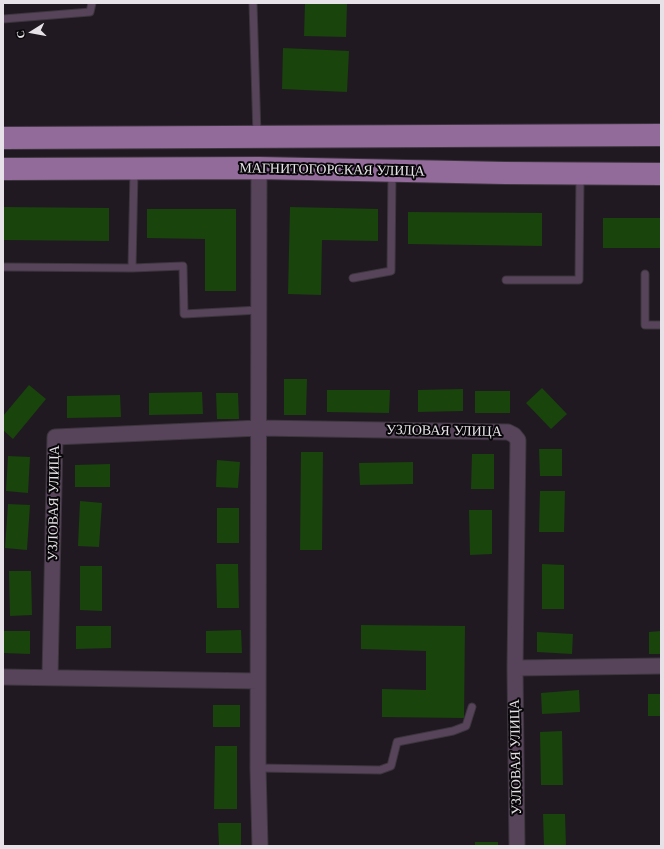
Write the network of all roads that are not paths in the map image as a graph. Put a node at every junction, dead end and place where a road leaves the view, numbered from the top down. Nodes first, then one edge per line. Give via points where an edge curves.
1 (92, 3) edge
2 (253, 3) edge
3 (3, 19) edge
4 (661, 135) edge
5 (258, 137) junction
6 (3, 138) edge
7 (134, 168) junction
8 (259, 168) junction
9 (3, 169) edge
10 (392, 171) junction
11 (580, 173) junction
12 (661, 174) edge
13 (3, 267) edge
14 (132, 268) junction
15 (645, 274) dead end
16 (353, 278) dead end
17 (506, 280) dead end
18 (259, 310) junction
19 (661, 325) edge
20 (259, 428) junction
21 (661, 666) edge
22 (515, 668) junction
23 (3, 677) edge
24 (50, 677) junction
25 (258, 681) junction
26 (472, 707) dead end
27 (258, 768) junction
28 (260, 846) edge
29 (517, 846) edge

1 - 3 lane via 90,12
2 - 5 lane
4 - 5 main road
5 - 6 main road
7 - 8 main road, МАГНИТОГОРСКАЯ УЛИЦА
7 - 9 main road, МАГНИТОГОРСКАЯ УЛИЦА
7 - 14 lane
8 - 10 main road, МАГНИТОГОРСКАЯ УЛИЦА
8 - 18 street
10 - 11 main road, МАГНИТОГОРСКАЯ УЛИЦА
10 - 16 lane via 391,271
11 - 12 main road, МАГНИТОГОРСКАЯ УЛИЦА
11 - 17 lane via 579,280
13 - 14 lane
14 - 18 lane via 183,266 184,314
15 - 19 lane via 644,325
18 - 20 street
20 - 22 street, УЗЛОВАЯ УЛИЦА via 508,432 514,435 518,440
20 - 24 street, УЗЛОВАЯ УЛИЦА via 56,438
20 - 25 street
21 - 22 street
22 - 29 street, УЗЛОВАЯ УЛИЦА
23 - 24 street
24 - 25 street
25 - 27 street
26 - 27 lane via 466,726 397,742 391,766 380,770
27 - 28 street

